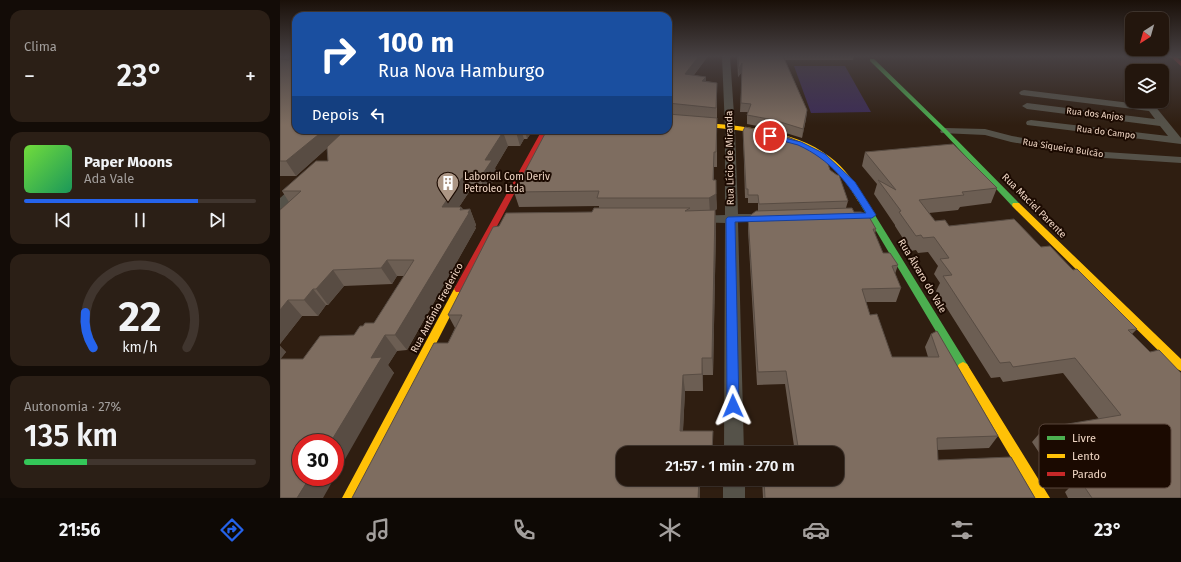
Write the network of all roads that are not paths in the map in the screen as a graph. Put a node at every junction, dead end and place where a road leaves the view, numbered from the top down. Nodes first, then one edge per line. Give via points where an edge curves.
1 (727, 79) edge
2 (892, 79) edge
3 (1024, 93) dead end
4 (1026, 106) dead end
5 (672, 122) edge
6 (1031, 123) dead end
7 (1163, 123) junction
8 (730, 129) junction
9 (945, 131) junction
10 (543, 134) edge
11 (1179, 141) edge
12 (1181, 160) edge
13 (309, 178) edge
14 (280, 205) edge
15 (872, 215) junction
16 (856, 216) edge
17 (778, 218) edge
18 (684, 219) edge
19 (731, 219) junction
20 (496, 220) junction
21 (512, 220) edge
22 (1181, 366) edge
23 (734, 446) edge
24 (734, 486) edge
25 (349, 498) edge
26 (734, 498) edge
27 (1043, 498) edge

1 - 8 street, Rua Lício de Miranda
2 - 9 street, Rua Maciel Parente
3 - 7 street via 1153,108
4 - 7 street, Rua dos Anjos
5 - 8 street, Rua Álvaro do Vale
6 - 11 street, Rua do Campo
7 - 11 street
8 - 15 street, Rua Álvaro do Vale via 786,140 822,155 852,184
8 - 19 street, Rua Lício de Miranda
9 - 12 street, Rua Siqueira Bulcão via 985,132 1025,142 1105,155
9 - 22 street, Rua Maciel Parente via 1012,202
10 - 20 street, Rua Antônio Frederico
13 - 14 street
15 - 16 street
15 - 27 street, Rua Álvaro do Vale
17 - 19 street
18 - 19 street
19 - 23 street, Rua Lício de Miranda
20 - 21 street
20 - 25 street, Rua Antônio Frederico
24 - 26 street

